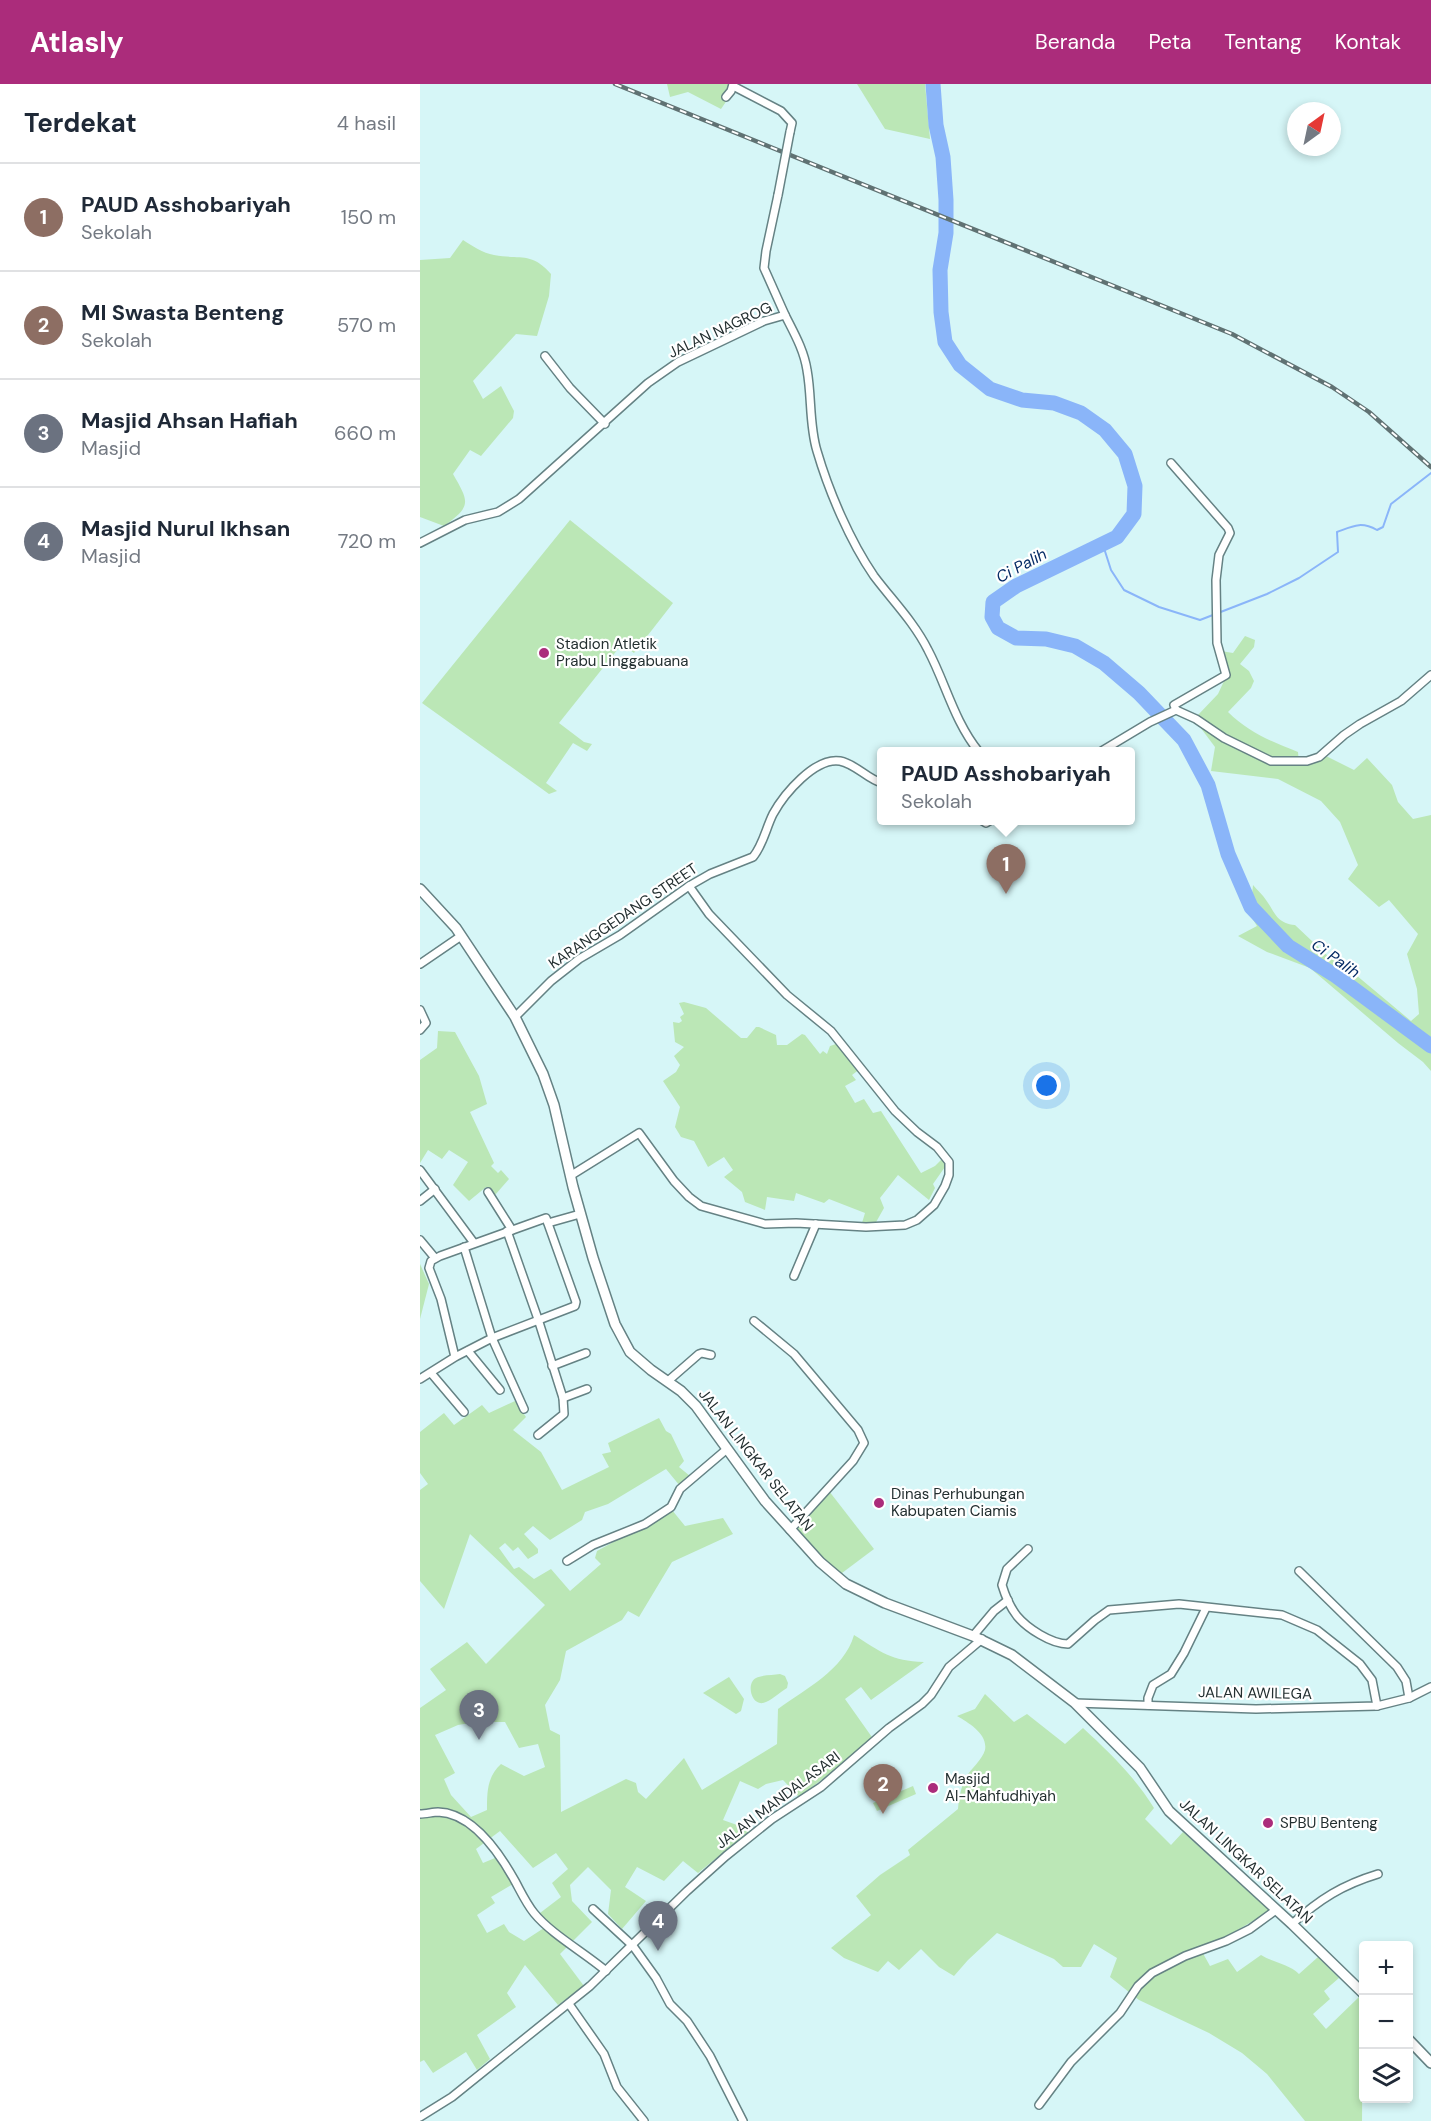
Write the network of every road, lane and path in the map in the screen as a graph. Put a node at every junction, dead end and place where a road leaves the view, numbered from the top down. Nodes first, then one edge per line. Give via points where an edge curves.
1 (733, 85) edge
2 (726, 98) dead end
3 (785, 315) junction
4 (545, 356) dead end
5 (605, 424) junction
6 (1171, 463) dead end
7 (420, 543) edge
8 (1431, 675) edge
9 (1174, 711) junction
10 (975, 747) edge
11 (1109, 747) edge
12 (877, 780) edge
13 (689, 886) junction
14 (420, 889) edge
15 (461, 936) junction
16 (420, 964) edge
17 (420, 1010) edge
18 (515, 1017) junction
19 (420, 1030) edge
20 (420, 1170) edge
21 (570, 1176) junction
22 (435, 1189) junction
23 (488, 1192) dead end
24 (420, 1201) edge
25 (580, 1214) junction
26 (548, 1223) junction
27 (816, 1224) junction
28 (509, 1231) junction
29 (420, 1240) edge
30 (474, 1243) junction
31 (464, 1247) junction
32 (435, 1258) junction
33 (794, 1276) dead end
34 (538, 1319) junction
35 (754, 1321) dead end
36 (492, 1338) junction
37 (468, 1351) junction
38 (586, 1353) dead end
39 (711, 1354) dead end
40 (455, 1357) junction
41 (552, 1366) junction
42 (431, 1373) junction
43 (420, 1379) edge
44 (668, 1381) junction
45 (587, 1389) dead end
46 (500, 1390) dead end
47 (563, 1398) junction
48 (524, 1409) dead end
49 (464, 1412) dead end
50 (538, 1435) dead end
51 (727, 1449) junction
52 (790, 1530) junction
53 (1028, 1549) dead end
54 (567, 1561) dead end
55 (1299, 1571) dead end
56 (1008, 1600) junction
57 (1206, 1608) junction
58 (978, 1637) junction
59 (1431, 1687) edge
60 (1409, 1698) junction
61 (1075, 1703) junction
62 (1148, 1705) junction
63 (1377, 1706) junction
64 (420, 1815) edge
65 (1378, 1874) dead end
66 (593, 1909) dead end
67 (1276, 1910) junction
68 (1293, 1924) junction
69 (633, 1946) junction
70 (606, 1971) junction
71 (1359, 1989) edge
72 (569, 2004) junction
73 (1413, 2044) edge
74 (1431, 2063) edge
75 (1039, 2104) dead end
76 (420, 2117) edge
77 (644, 2121) edge
78 (743, 2121) edge

1 - 2 street
1 - 3 street, bridge via 781,111 792,123 764,268
3 - 5 street, JALAN NAGROG via 678,362 648,383
3 - 10 street, JALAN NAGROG via 808,371 817,451 850,536 873,574 921,637 965,733
4 - 5 street
5 - 7 street, JALAN NAGROG via 519,500 498,512 460,522
6 - 9 street via 1230,531 1217,567 1217,643 1225,676 1175,704
8 - 9 street via 1401,702 1360,724 1319,757 1307,761 1271,760
9 - 11 street
12 - 13 street, KARANGGEDANG STREET via 841,761 812,769 774,812 753,857
13 - 18 street, KARANGGEDANG STREET via 579,959
13 - 27 street via 709,914 787,994 831,1031 895,1111 949,1162 948,1180 938,1199 917,1220 905,1225 866,1227
14 - 15 street, JALAN LINGKAR SELATAN
15 - 16 street
15 - 18 street, JALAN LINGKAR SELATAN
17 - 19 street via 426,1023
18 - 21 street, JALAN LINGKAR SELATAN via 554,1105
20 - 22 street
21 - 25 street, JALAN LINGKAR SELATAN
21 - 27 street via 639,1133 674,1181 701,1206 765,1224
22 - 24 street
22 - 30 street
23 - 28 street
25 - 26 street
25 - 44 street, JALAN LINGKAR SELATAN via 625,1346
26 - 28 street via 546,1218
26 - 34 street via 576,1302 572,1308
27 - 33 street
28 - 30 street
28 - 34 street
29 - 32 street
30 - 31 street
31 - 32 street
31 - 36 street
32 - 40 street via 429,1268
34 - 36 street
34 - 41 street
35 - 52 street via 798,1358 858,1430 864,1443 853,1461
36 - 37 street
36 - 48 street
37 - 40 street
37 - 46 street
38 - 41 street
39 - 44 street via 699,1354
40 - 42 street
41 - 47 street
42 - 43 street
42 - 49 street
44 - 51 street, JALAN LINGKAR SELATAN via 696,1406
45 - 47 street
47 - 50 street via 564,1414
51 - 52 street, JALAN LINGKAR SELATAN
51 - 54 street via 680,1489 671,1508
52 - 58 street, JALAN LINGKAR SELATAN via 846,1584 885,1603
53 - 56 street via 1002,1579
55 - 60 street via 1397,1667 1406,1681
56 - 57 street via 1026,1624 1062,1644 1068,1644 1109,1610 1179,1604
56 - 58 street, JALAN MANDALASARI via 994,1611
57 - 62 street via 1171,1674 1153,1685
57 - 63 street via 1281,1615 1317,1630 1368,1673
58 - 61 street, JALAN LINGKAR SELATAN via 1012,1655
58 - 69 street, JALAN MANDALASARI via 949,1667 922,1704 821,1787 726,1856
59 - 60 street, JALAN AWILEGA
60 - 63 street, JALAN AWILEGA
61 - 62 street, JALAN AWILEGA
61 - 67 street, JALAN LINGKAR SELATAN via 1140,1768 1169,1811
62 - 63 street, JALAN AWILEGA via 1257,1709
64 - 70 street via 454,1815 471,1825 502,1859 534,1913
65 - 68 street via 1333,1892
66 - 69 street
67 - 68 street, JALAN LINGKAR SELATAN
67 - 75 street via 1250,1929 1152,1973 1120,2013 1071,2062
68 - 71 street, JALAN LINGKAR SELATAN
69 - 70 street, JALAN MANDALASARI
69 - 78 street via 710,2056
70 - 72 street, JALAN MANDALASARI
72 - 76 street, JALAN MANDALASARI via 452,2097
72 - 77 street via 604,2054 616,2087
73 - 74 street

